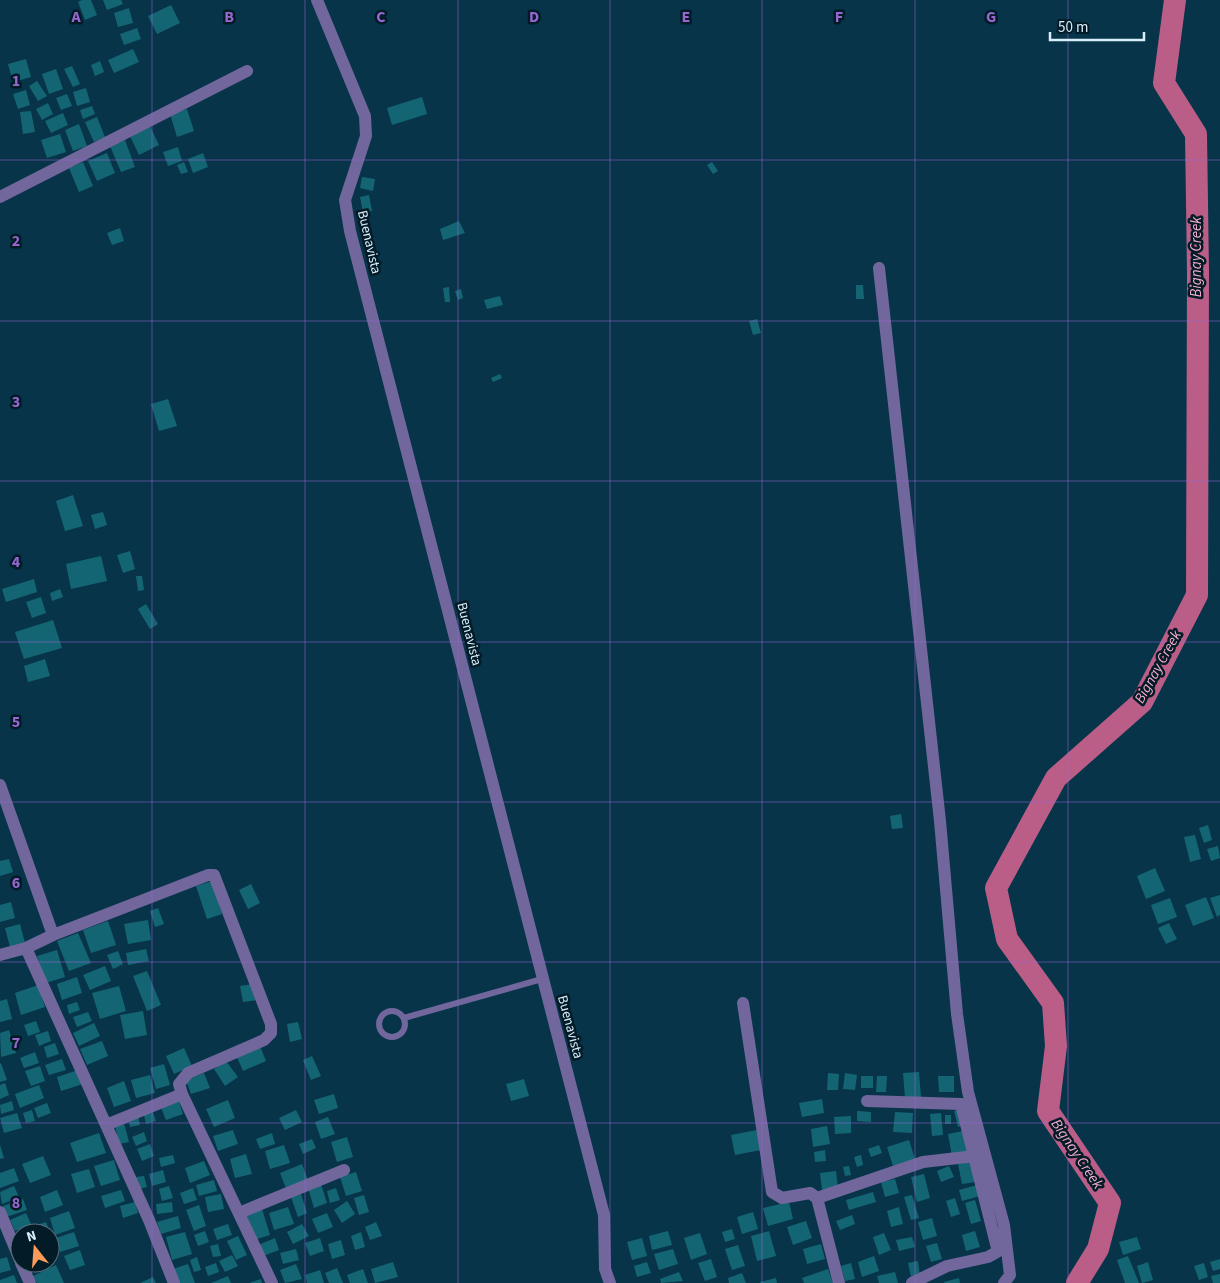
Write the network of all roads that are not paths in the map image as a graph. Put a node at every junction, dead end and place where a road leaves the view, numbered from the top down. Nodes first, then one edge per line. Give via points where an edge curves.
1 (317, 0) edge
2 (247, 71) dead end
3 (0, 197) edge
4 (879, 268) dead end
5 (0, 785) edge
6 (53, 935) junction
7 (26, 948) junction
8 (0, 955) edge
9 (542, 979) junction
10 (743, 1004) dead end
11 (404, 1018) junction
12 (182, 1094) junction
13 (867, 1101) dead end
14 (106, 1124) junction
15 (975, 1156) junction
16 (344, 1170) dead end
17 (817, 1198) junction
18 (0, 1212) edge
19 (239, 1213) junction
20 (10, 1235) edge
21 (174, 1283) edge
22 (272, 1283) edge
23 (610, 1283) edge
24 (839, 1283) edge
25 (912, 1283) edge
26 (1004, 1283) edge

1 - 9 street, Buenavista via 366,116 366,136 345,200 350,231
2 - 3 street
4 - 26 street via 940,821 957,1014 968,1092 1004,1225 1010,1275
5 - 6 street
6 - 7 street
6 - 12 street via 214,875 271,1024 271,1033 264,1040 188,1073 179,1084
7 - 8 street
7 - 14 street
9 - 11 lane
9 - 23 street, Buenavista via 604,1216 604,1269
10 - 17 street via 772,1192 782,1198 810,1193
11 - 11 lane via 398,1012 386,1013 381,1019 381,1030 392,1036 400,1034 405,1027
12 - 14 street
12 - 19 street
13 - 15 street via 961,1104
14 - 21 street
15 - 17 street via 923,1162
15 - 25 street via 997,1252 947,1266
16 - 19 street
17 - 24 street
18 - 20 street
19 - 22 street

